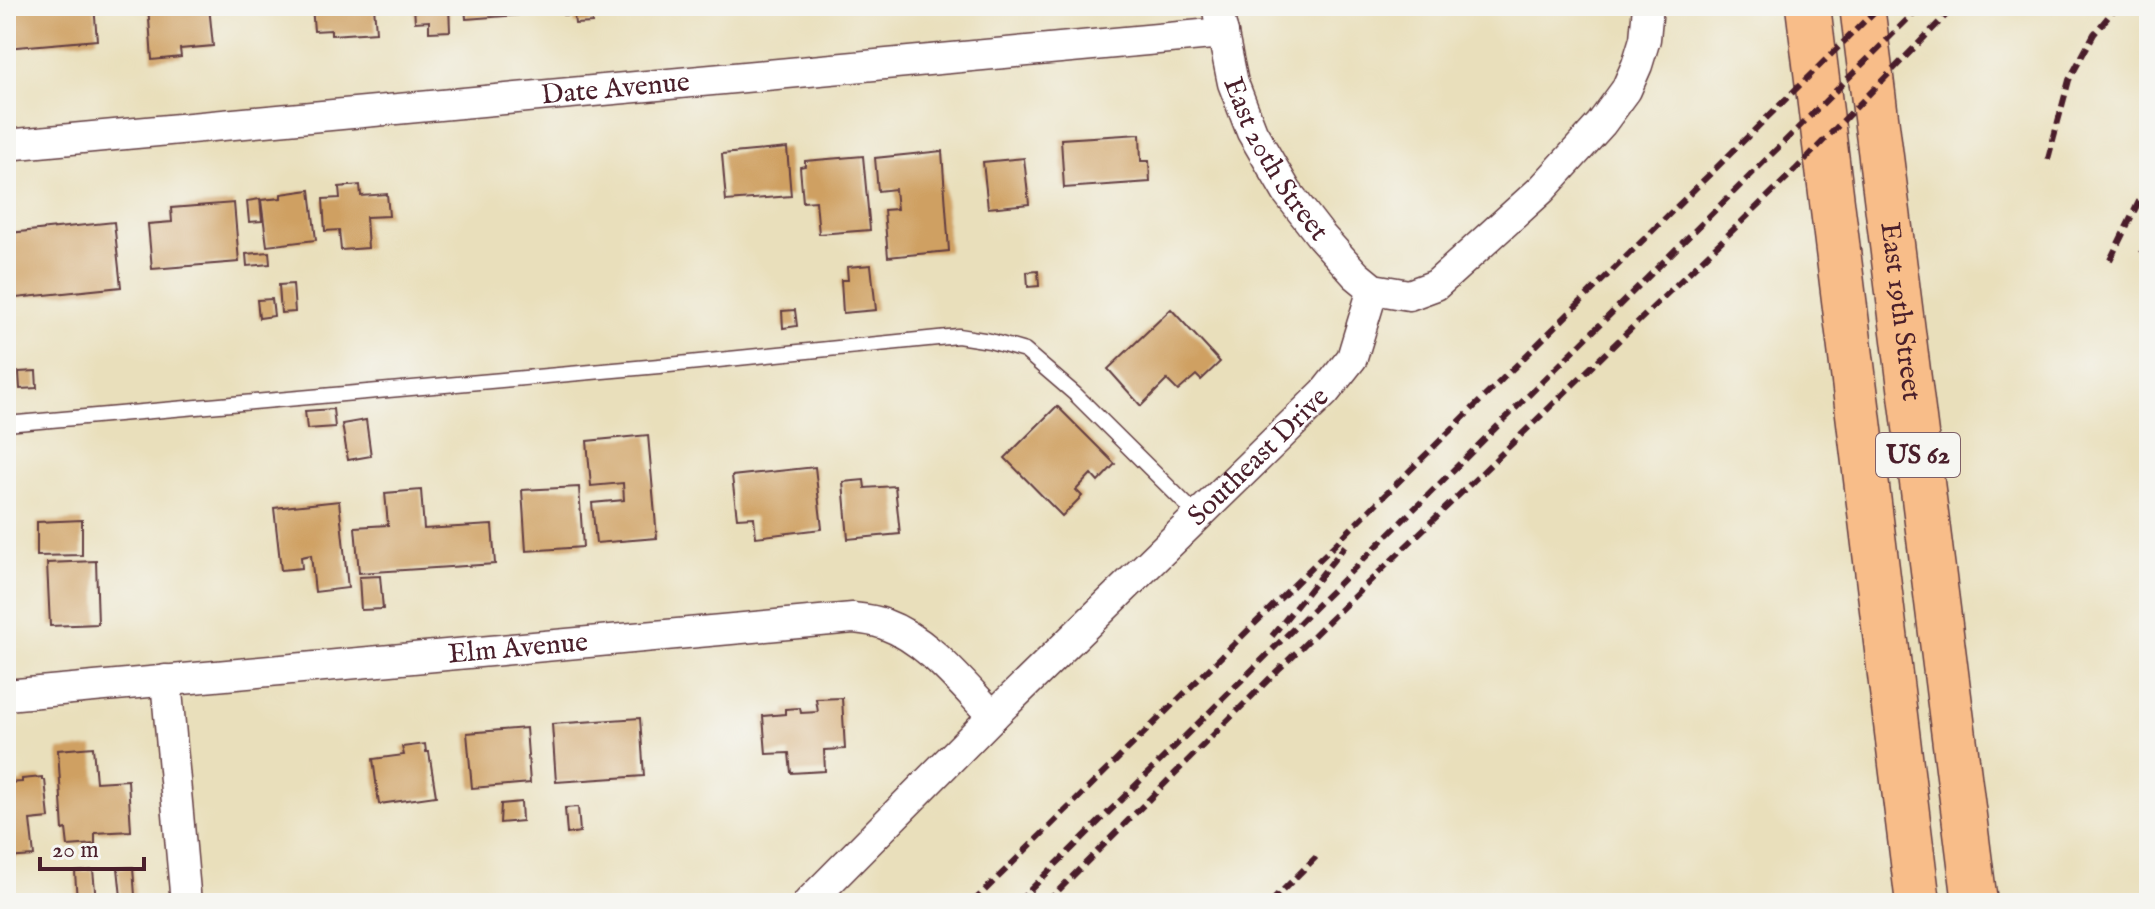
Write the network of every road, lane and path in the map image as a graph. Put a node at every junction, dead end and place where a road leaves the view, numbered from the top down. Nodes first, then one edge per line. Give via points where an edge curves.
1 (1648, 6) edge
2 (1808, 6) edge
3 (1862, 6) edge
4 (1220, 20) edge
5 (6, 145) edge
6 (1373, 289) junction
7 (6, 424) edge
8 (1199, 517) junction
9 (166, 680) junction
10 (6, 695) edge
11 (993, 716) junction
12 (186, 903) edge
13 (808, 903) edge
14 (1918, 903) edge
15 (1975, 903) edge

1 - 6 street via 1645,39 1626,90 1542,189 1436,285 1409,295
2 - 14 main road, East 19th Street / US 62
3 - 15 main road, East 19th Street / US 62
4 - 5 street, Date Avenue
4 - 6 street, East 20th Street via 1233,83 1252,132 1287,192
6 - 8 street, Southeast Drive via 1352,358 1325,392
7 - 8 lane via 958,336 1025,351
8 - 11 street, Southeast Drive
9 - 10 street, Elm Avenue
9 - 11 street, Elm Avenue via 853,618 903,632
9 - 12 street
11 - 13 street, Southeast Drive

